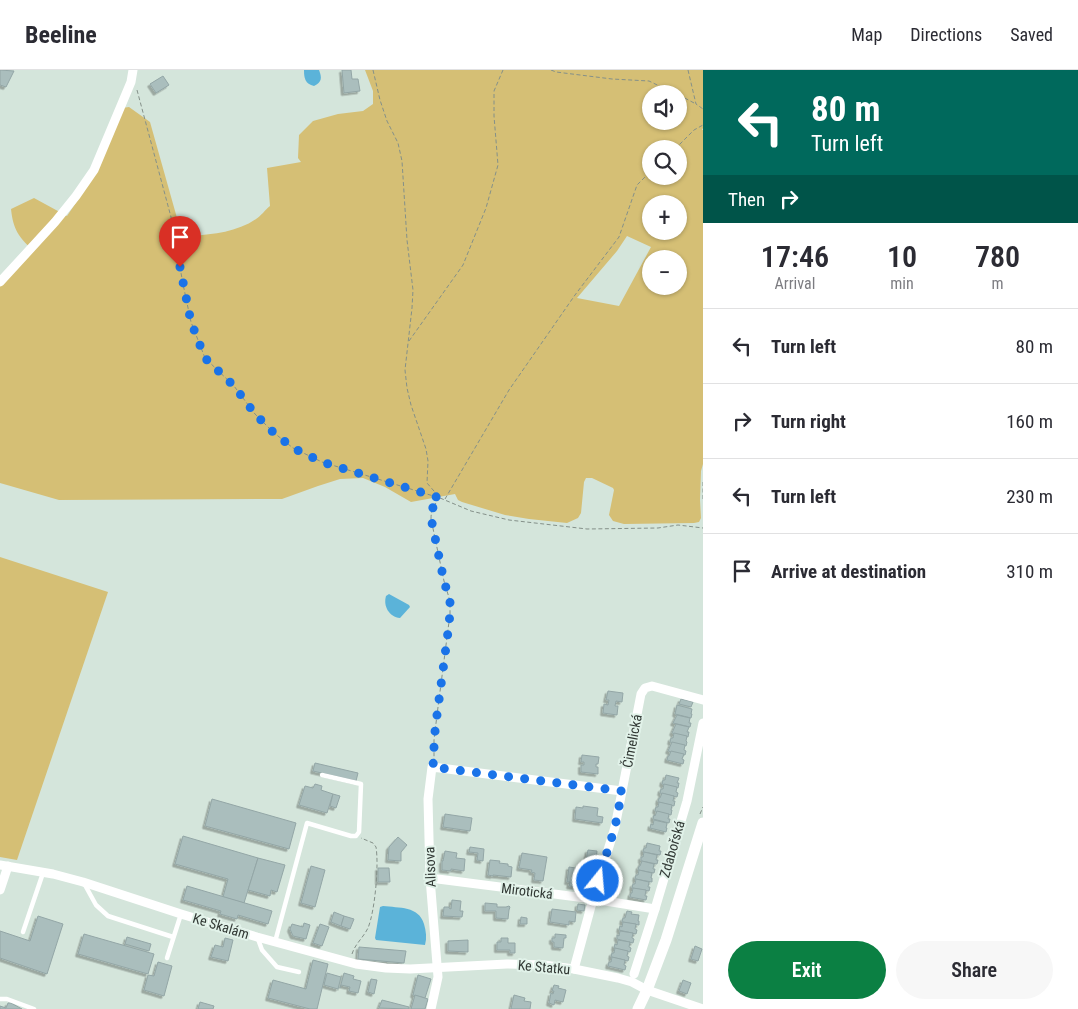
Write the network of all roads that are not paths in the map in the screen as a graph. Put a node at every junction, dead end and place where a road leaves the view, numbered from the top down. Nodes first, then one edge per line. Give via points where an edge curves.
1 (133, 70) edge
2 (0, 282) edge
3 (703, 700) edge
4 (703, 722) edge
5 (322, 776) dead end
6 (622, 791) junction
7 (703, 823) edge
8 (4, 866) edge
9 (43, 873) junction
10 (430, 878) junction
11 (83, 882) junction
12 (0, 890) edge
13 (593, 899) junction
14 (655, 909) junction
15 (180, 914) junction
16 (23, 932) dead end
17 (173, 937) junction
18 (257, 937) junction
19 (275, 942) junction
20 (167, 958) dead end
21 (438, 967) junction
22 (574, 969) junction
23 (299, 972) dead end
24 (634, 974) dead end
25 (647, 990) junction
26 (0, 999) edge
27 (34, 1009) edge
28 (431, 1009) edge
29 (638, 1009) edge
30 (703, 1009) edge

1 - 2 street via 94,170 55,222
3 - 6 street, Čimelická via 652,686 645,688 641,694
4 - 14 street, Zdabořská via 686,801
5 - 19 lane via 361,784 359,832 351,836 306,823
6 - 10 street, Alisova via 432,767 428,799
6 - 13 street, Čimelická via 615,827
7 - 25 street, Zdabořská
8 - 9 street, Ke Skalám
8 - 12 street
9 - 11 street, Ke Skalám
9 - 16 lane
10 - 13 street, Mirotická
10 - 21 street, Alisova
11 - 15 street, Ke Skalám
11 - 17 lane via 96,905 108,916
13 - 14 street, Mirotická
13 - 22 street, Čimelická
14 - 24 street, Zdabořská
15 - 17 lane
15 - 18 street, Ke Skalám
17 - 20 lane
18 - 19 street, Ke Skalám
18 - 23 lane via 262,950 277,967
19 - 21 street, Ke Skalám via 386,968
21 - 22 street, Ke Statku via 544,965
21 - 28 street, Alisova
22 - 25 street, Ke Statku via 632,982
25 - 29 street, Zdabořská
25 - 30 street, Ke Statku
26 - 27 lane

